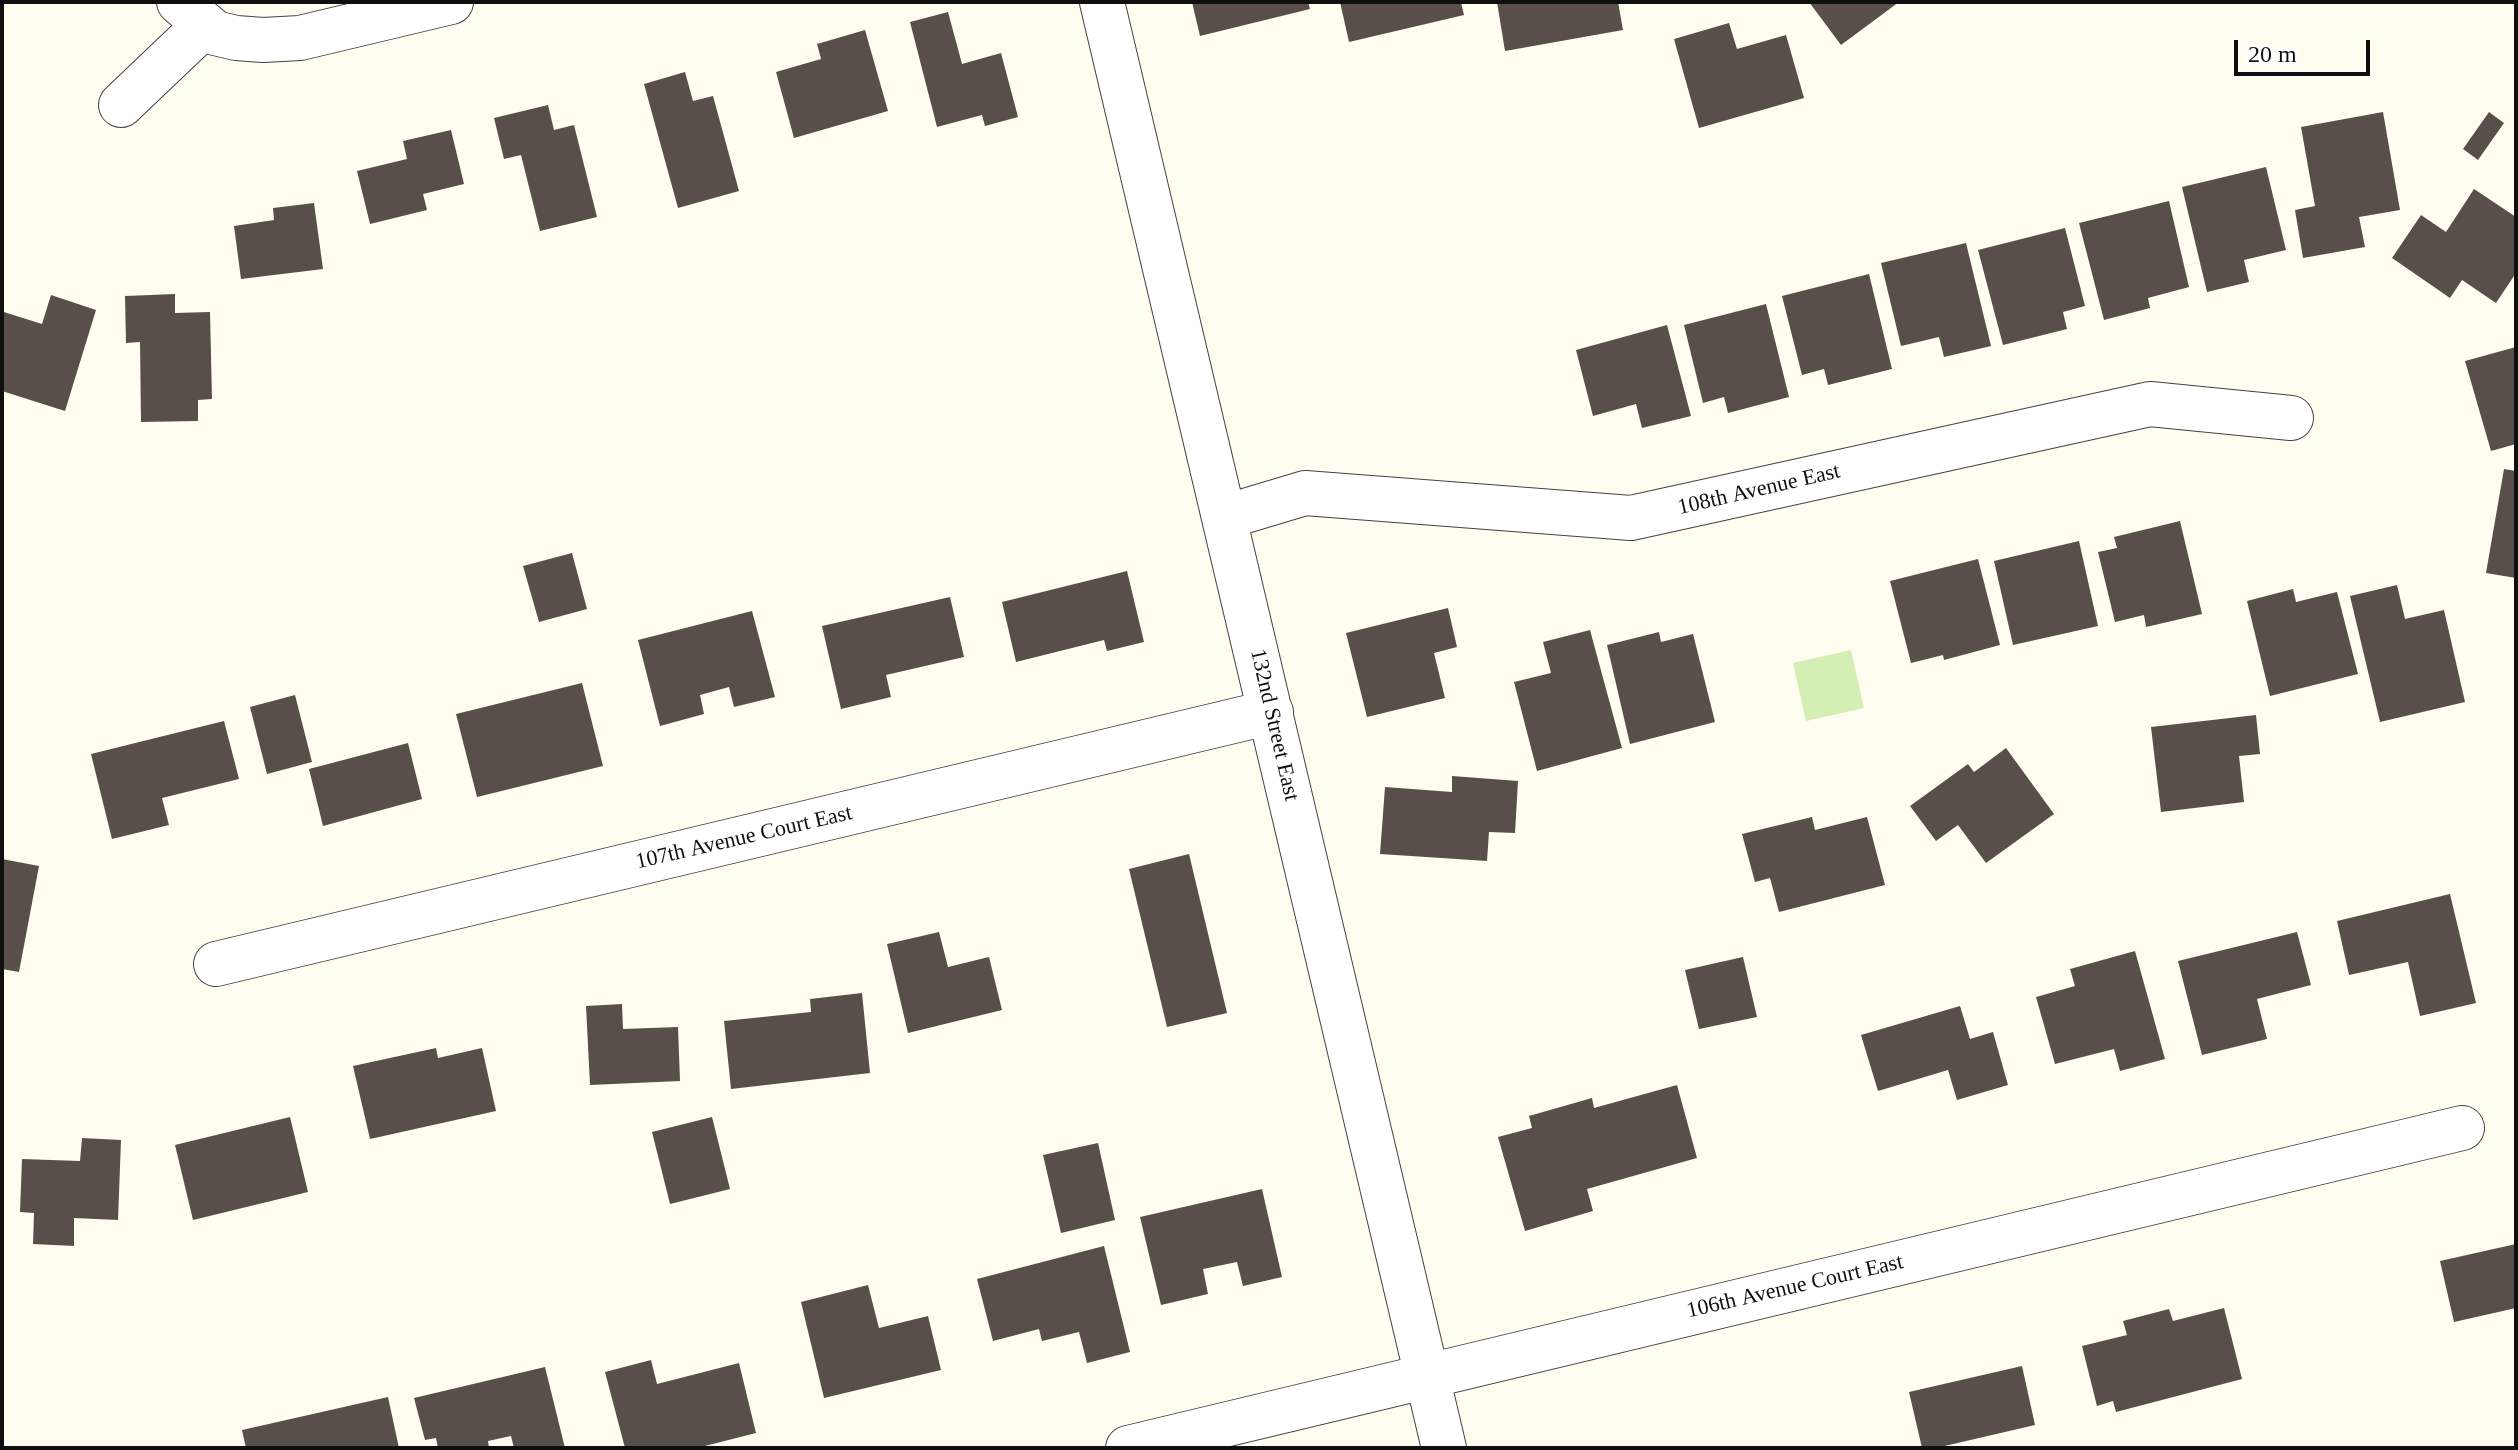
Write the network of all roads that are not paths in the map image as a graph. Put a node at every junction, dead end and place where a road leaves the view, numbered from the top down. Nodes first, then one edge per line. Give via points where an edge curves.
1 (451, 2) edge
2 (1102, 2) edge
3 (192, 13) edge
4 (121, 105) dead end
5 (2291, 418) dead end
6 (1225, 517) junction
7 (1271, 712) junction
8 (216, 964) dead end
9 (2462, 1128) dead end
10 (1426, 1375) junction
11 (1128, 1448) edge
12 (1444, 1448) edge

1 - 3 street via 300,38 263,40 215,33
2 - 6 street, 132nd Street East
3 - 4 street
5 - 6 street, 108th Avenue East via 2150,404 1631,518 1305,493
6 - 7 street, 132nd Street East
7 - 8 street, 107th Avenue Court East
7 - 10 street, 132nd Street East
9 - 10 street, 106th Avenue Court East
10 - 11 street, 106th Avenue Court East
10 - 12 street, 132nd Street East

